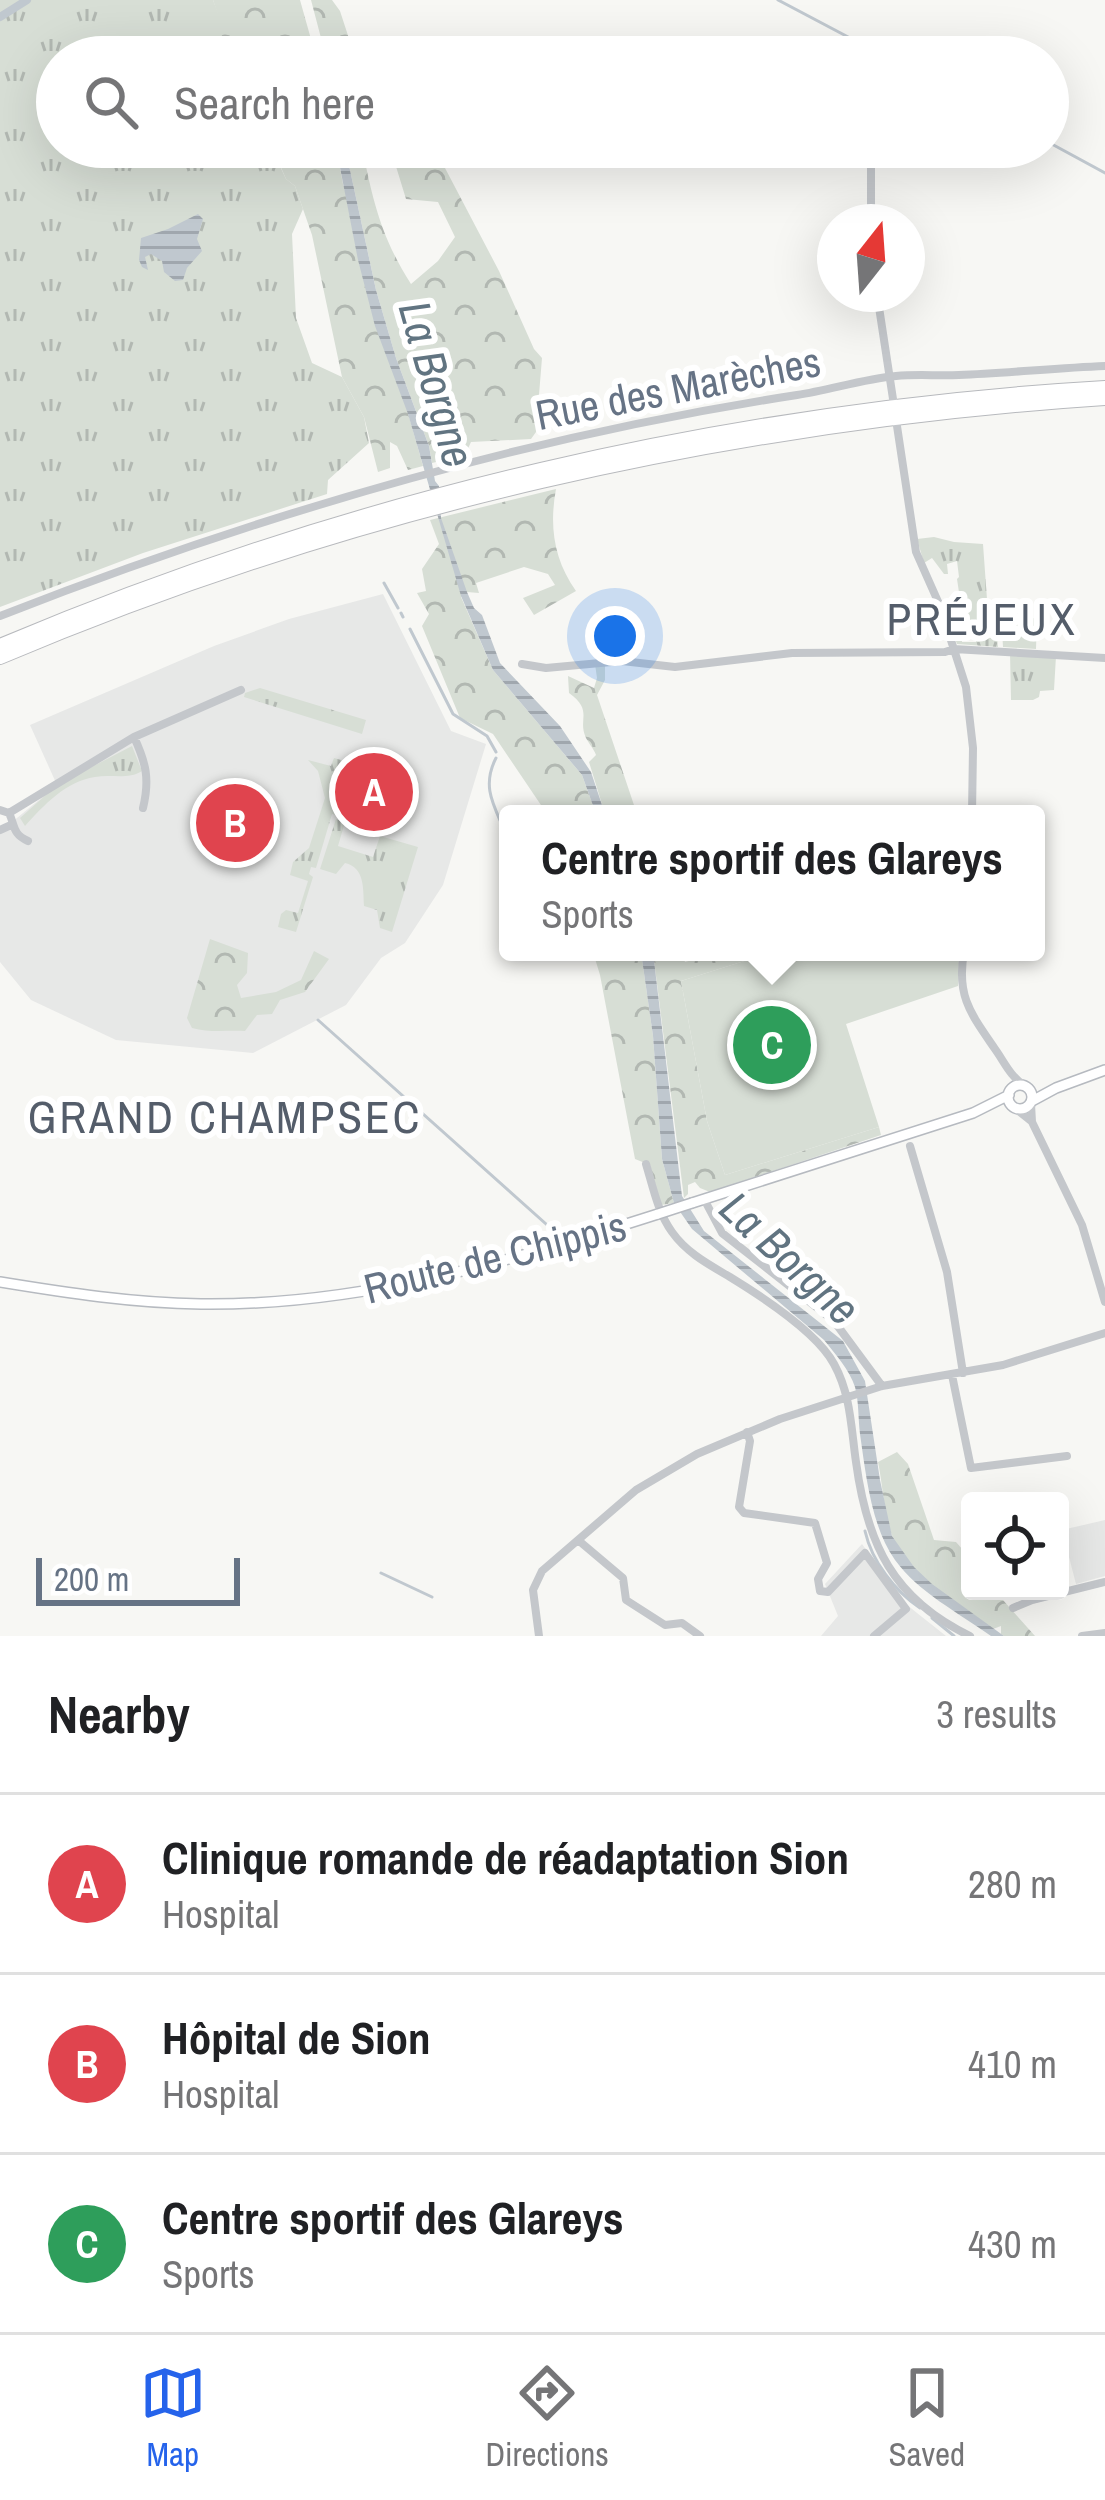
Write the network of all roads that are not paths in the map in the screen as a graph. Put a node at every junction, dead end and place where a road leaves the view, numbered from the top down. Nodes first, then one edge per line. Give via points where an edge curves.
1 (871, 168) edge
2 (872, 204) edge
3 (880, 312) edge
4 (1105, 366) edge
5 (890, 376) junction
6 (1105, 388) edge
7 (1105, 398) edge
8 (893, 399) dead end
9 (897, 426) dead end
10 (504, 484) junction
11 (369, 520) junction
12 (131, 605) junction
13 (0, 616) edge
14 (62, 620) junction
15 (0, 636) edge
16 (0, 646) edge
17 (954, 649) junction
18 (0, 657) edge
19 (1105, 658) edge
20 (522, 661) dead end
21 (0, 668) edge
22 (241, 690) dead end
23 (134, 736) junction
24 (972, 805) edge
25 (142, 808) dead end
26 (5, 811) edge
27 (11, 825) junction
28 (0, 830) edge
29 (28, 841) dead end
30 (963, 961) edge
31 (1006, 1068) junction
32 (1105, 1070) edge
33 (1072, 1081) junction
34 (1026, 1087) junction
35 (1009, 1094) junction
36 (1031, 1102) junction
37 (1015, 1108) junction
38 (973, 1113) junction
39 (1032, 1122) junction
40 (910, 1146) dead end
41 (646, 1164) dead end
42 (704, 1199) junction
43 (1, 1282) edge
44 (1105, 1302) edge
45 (1105, 1333) edge
46 (963, 1373) junction
47 (952, 1375) junction
48 (882, 1386) junction
49 (848, 1397) junction
50 (746, 1432) junction
51 (1067, 1456) dead end
52 (578, 1540) junction
53 (1105, 1582) edge
54 (1013, 1608) dead end
55 (1105, 1633) edge
56 (539, 1636) edge
57 (700, 1636) edge
58 (874, 1636) edge
59 (970, 1636) edge
60 (1082, 1636) edge

1 - 2 street
3 - 5 street
4 - 5 street, Rue des Marèches
5 - 8 street
5 - 13 street, Rue des Marèches via 645,421 383,484
6 - 10 highway via 815,418 641,448
7 - 10 highway via 798,431
9 - 17 street via 916,552
10 - 11 highway
11 - 12 highway
11 - 14 highway via 214,564
12 - 18 highway
12 - 21 highway
14 - 15 highway
14 - 16 highway
17 - 19 street
17 - 20 street via 792,652 675,667 546,668
17 - 24 street via 971,722
22 - 23 street
23 - 25 street via 148,775
23 - 26 street
26 - 27 street
27 - 28 street
27 - 29 street
30 - 31 street via 965,1000
31 - 34 street
31 - 35 street
32 - 33 street, Route de Chippis
33 - 34 street, Route de Chippis
33 - 36 street, Route de Chippis
34 - 35 street, Route de Chippis
34 - 36 street
35 - 37 street
35 - 38 street, Route de Chippis
36 - 37 street, Route de Chippis
36 - 39 street
37 - 38 street, Route de Chippis
37 - 39 street
38 - 42 street, Route de Chippis
39 - 44 street via 1082,1226
40 - 46 street via 947,1272
41 - 49 street via 681,1243 821,1345
42 - 43 street, Route de Chippis, bridge via 470,1271 333,1297 181,1304
42 - 48 street via 722,1233 834,1322
45 - 46 street
46 - 47 street
47 - 48 street
47 - 51 street via 971,1468
48 - 49 street
49 - 50 street
49 - 59 street via 872,1539 914,1600
50 - 52 street via 636,1490
50 - 58 street via 743,1514 815,1523 827,1563 820,1591 865,1552 906,1609
52 - 56 street via 542,1571 533,1590
52 - 57 street via 623,1578 626,1600
53 - 54 street
55 - 60 street

